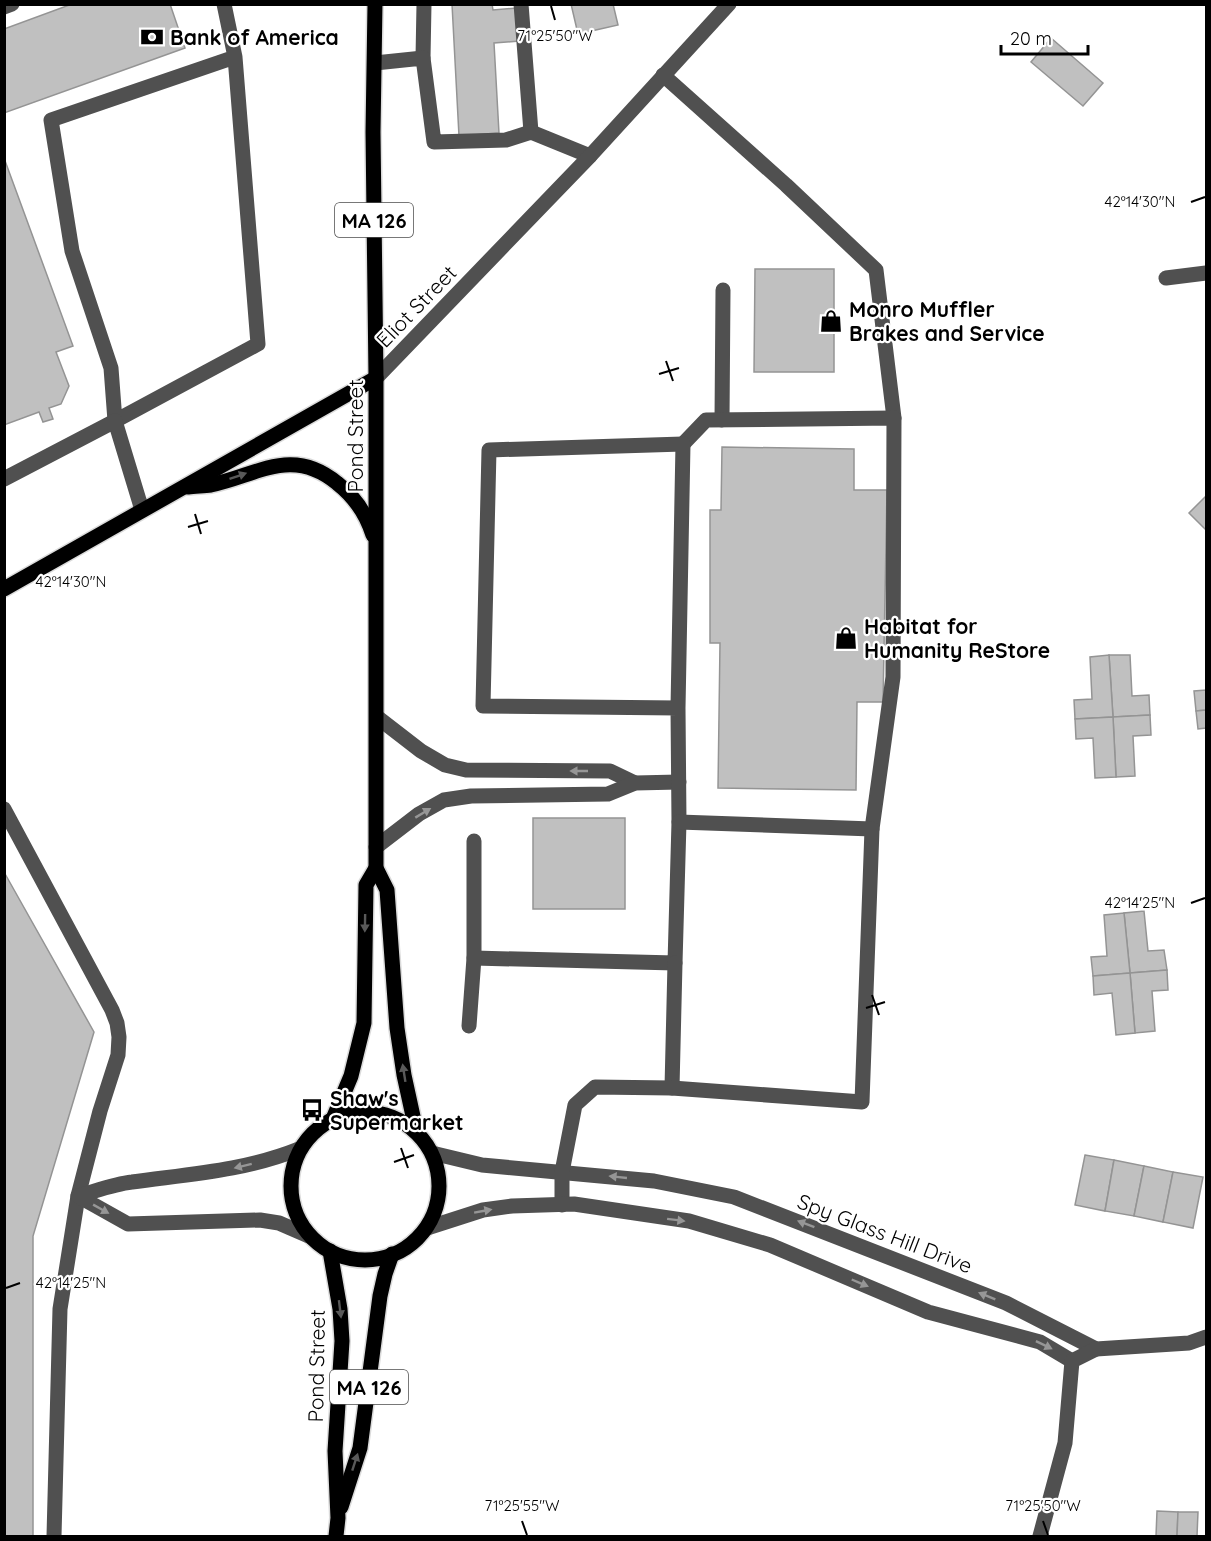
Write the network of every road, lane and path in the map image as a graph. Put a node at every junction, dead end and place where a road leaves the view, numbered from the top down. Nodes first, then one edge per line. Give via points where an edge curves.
1 (12, 4) edge
2 (224, 4) edge
3 (375, 4) edge
4 (424, 4) edge
5 (521, 4) edge
6 (729, 4) edge
7 (4, 7) edge
8 (235, 57) junction
9 (423, 58) junction
10 (375, 63) junction
11 (663, 75) junction
12 (531, 132) junction
13 (590, 156) junction
14 (1206, 273) edge
15 (1166, 278) dead end
16 (723, 290) dead end
17 (376, 378) junction
18 (894, 417) junction
19 (722, 420) junction
20 (115, 421) junction
21 (683, 444) junction
22 (4, 479) edge
23 (181, 488) junction
24 (142, 510) junction
25 (376, 546) junction
26 (4, 589) edge
27 (678, 708) junction
28 (377, 717) junction
29 (679, 782) junction
30 (635, 783) junction
31 (4, 809) edge
32 (679, 822) junction
33 (872, 829) junction
34 (474, 841) dead end
35 (376, 847) junction
36 (376, 867) junction
37 (474, 958) junction
38 (675, 963) junction
39 (470, 1026) dead end
40 (672, 1088) junction
41 (333, 1119) junction
42 (416, 1130) junction
43 (299, 1149) junction
44 (432, 1153) junction
45 (562, 1172) junction
46 (78, 1196) junction
47 (562, 1205) junction
48 (427, 1228) junction
49 (309, 1236) junction
50 (330, 1251) junction
51 (392, 1254) junction
52 (1206, 1337) edge
53 (1096, 1349) junction
54 (1072, 1361) junction
55 (338, 1518) junction
56 (54, 1536) edge
57 (336, 1536) edge
58 (1040, 1536) edge

1 - 7 street
2 - 8 street
3 - 10 main road, Pond Street / MA 126
4 - 9 street
5 - 12 street
6 - 11 street, Eliot Street
8 - 20 street via 258,344
8 - 20 street via 51,120 72,251 111,368
9 - 10 street
9 - 12 street via 434,141 506,140
10 - 17 main road, Pond Street / MA 126
11 - 13 street, Eliot Street
11 - 18 street via 876,270
12 - 13 street
13 - 17 street, Eliot Street
14 - 15 street
16 - 19 street
17 - 23 main road, Eliot Street
17 - 25 main road, Pond Street / MA 126
18 - 19 street
18 - 33 street via 893,677
19 - 21 street via 706,420
20 - 22 street
20 - 24 street
21 - 27 street
21 - 27 street via 489,450 483,706
23 - 24 main road, Eliot Street
23 -> 25 main road via 211,485 270,466 309,467 329,476 350,493 363,509
24 - 26 main road, Eliot Street
25 - 28 main road, Pond Street / MA 126
27 - 29 street
30 -> 28 street via 610,771 466,770 445,765
28 - 35 main road, Pond Street / MA 126
29 - 30 street
29 - 32 street
35 -> 30 street via 444,800 471,796 608,794
31 - 46 street via 117,1023 117,1056
32 - 33 street
32 - 38 street
33 - 40 street via 862,1102
34 - 37 street
35 - 36 main road, Pond Street / MA 126
36 -> 41 main road, Pond Street / MA 126 via 366,885 364,1023 351,1076
42 -> 36 main road, Pond Street / MA 126 via 398,1028 387,890
37 - 38 street
37 - 39 street
38 - 40 street
40 - 45 street via 595,1087 575,1105
41 - 42 main road via 356,1112 376,1112 399,1119
41 - 43 main road, MA 126
42 - 44 main road, MA 126
43 -> 46 street via 240,1168 129,1182
43 - 49 main road, MA 126 via 291,1171 290,1195 297,1218
44 - 45 street, Spy Glass Hill Drive via 482,1165
44 - 48 main road, MA 126 via 440,1181 439,1196
45 - 47 street
53 -> 45 street, Spy Glass Hill Drive via 1006,1303 734,1197 654,1181
46 -> 49 street via 128,1224 260,1220
46 - 56 street via 60,1310
48 -> 47 street via 483,1210
47 -> 54 street via 689,1221 770,1245 928,1312 1040,1342
48 - 51 main road, MA 126
49 - 50 main road, MA 126
50 - 51 main road via 363,1259
50 -> 55 main road, Pond Street / MA 126 via 342,1341 335,1451
55 -> 51 main road, Pond Street / MA 126 via 360,1448 380,1296
52 - 53 street via 1189,1343
53 - 54 street
54 - 58 street via 1065,1443
55 - 57 main road, Pond Street / MA 126

